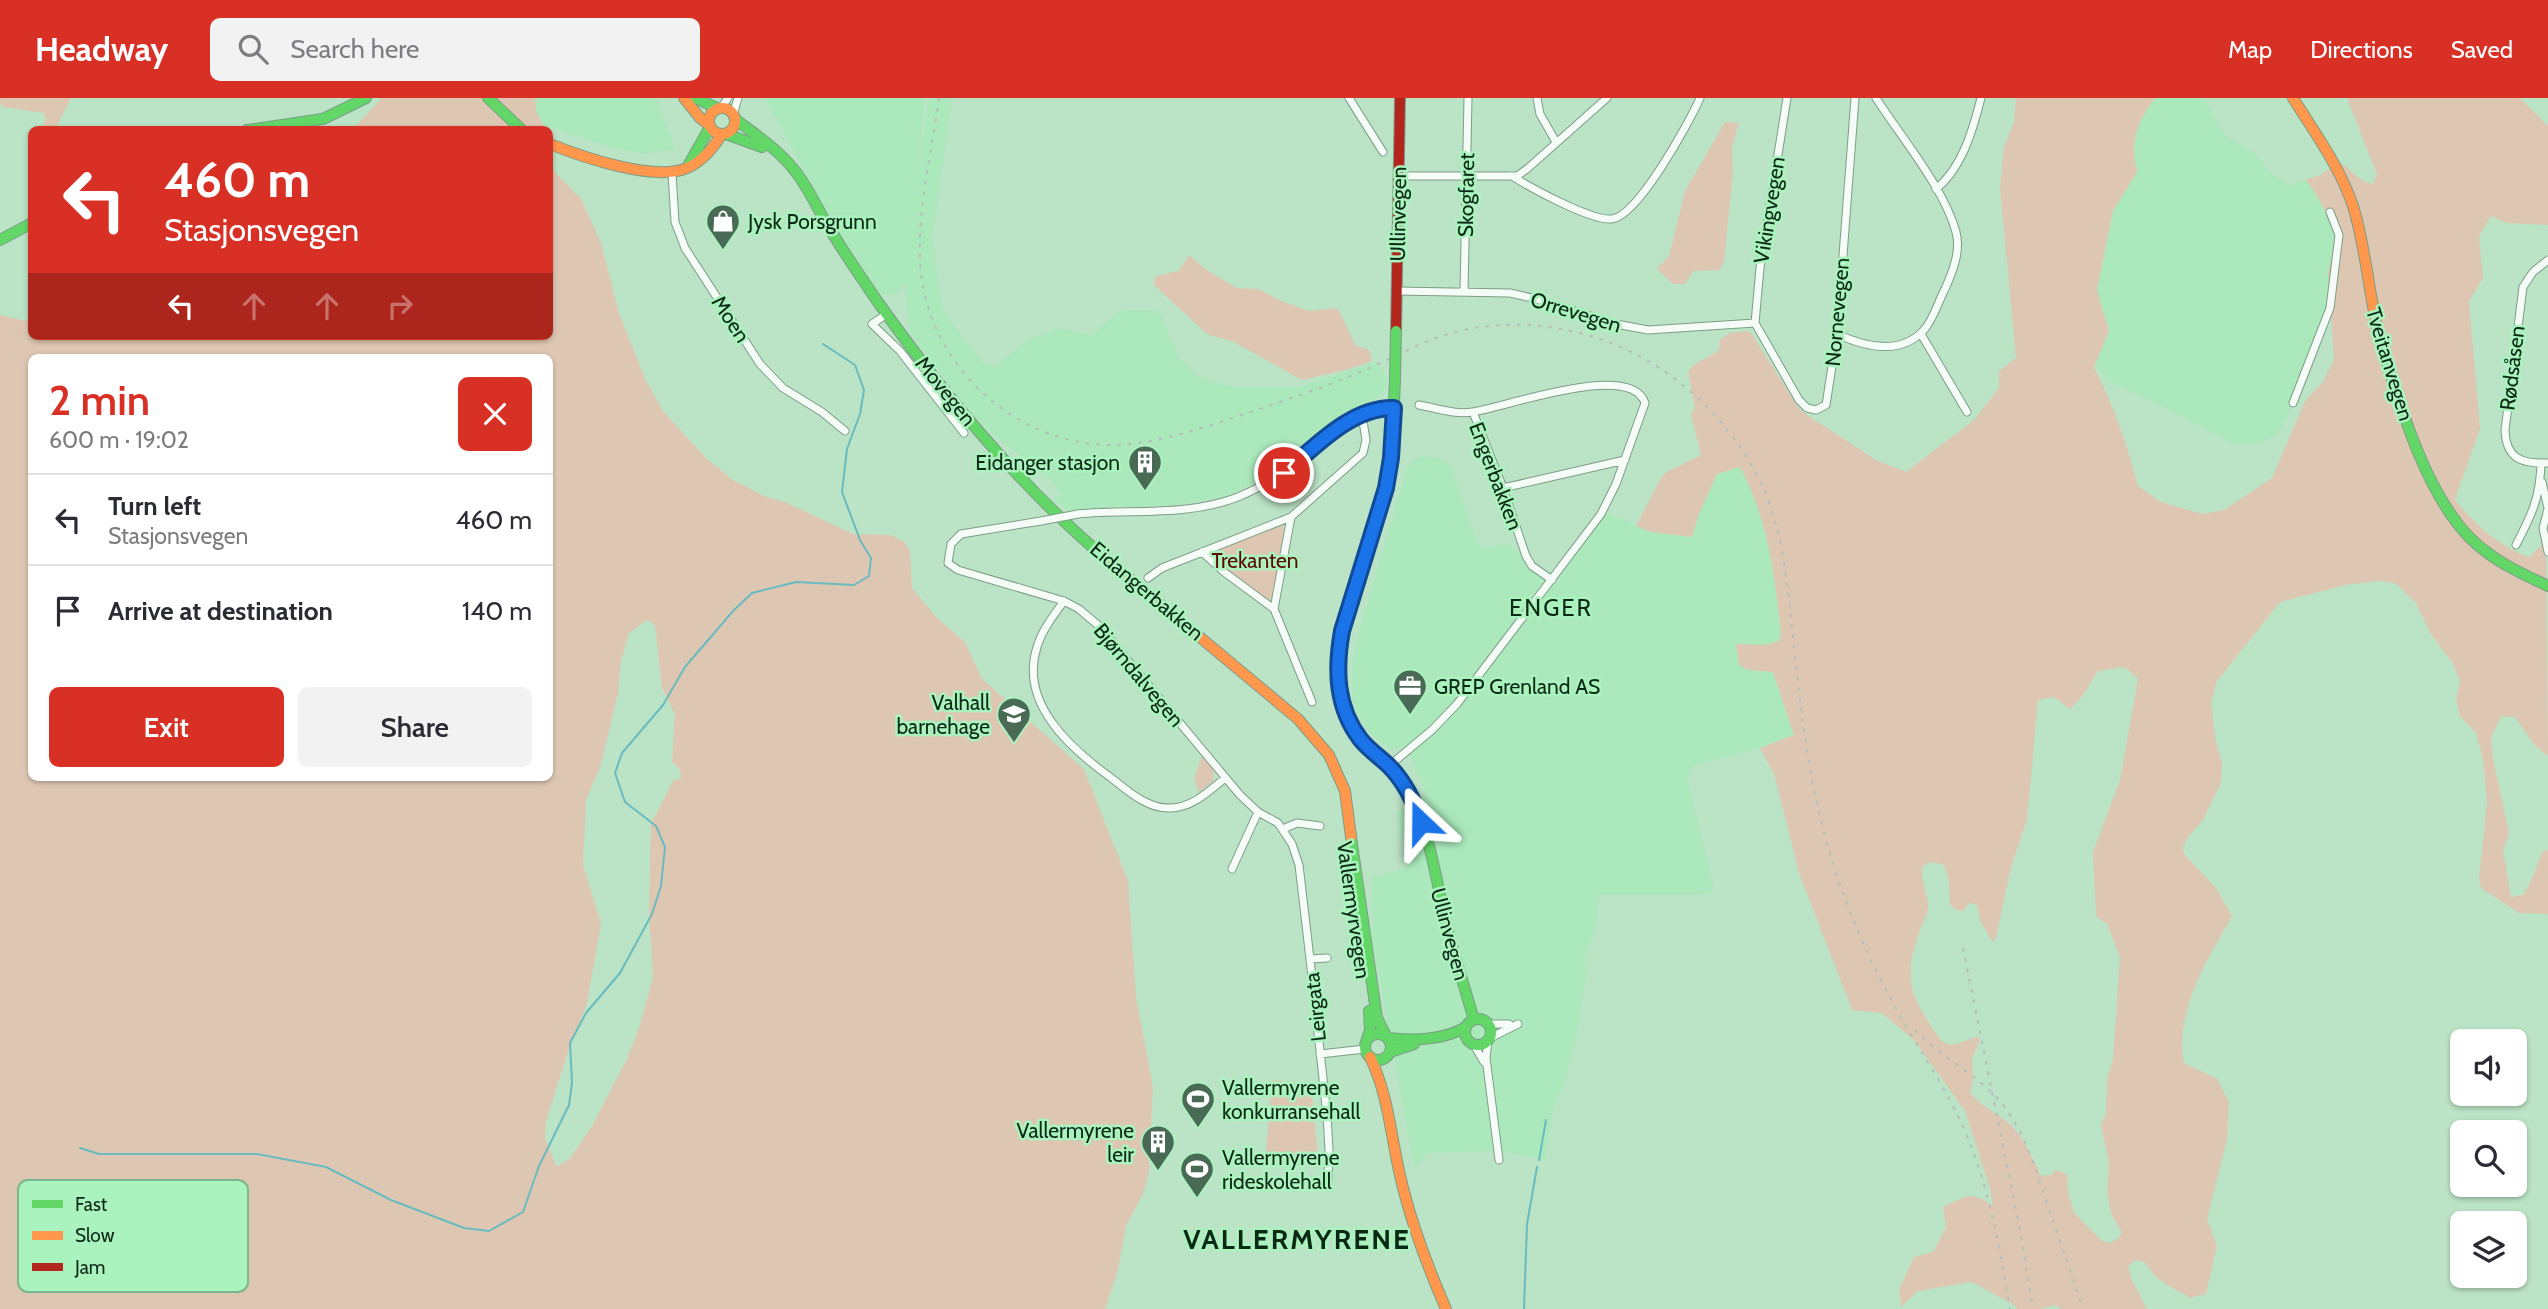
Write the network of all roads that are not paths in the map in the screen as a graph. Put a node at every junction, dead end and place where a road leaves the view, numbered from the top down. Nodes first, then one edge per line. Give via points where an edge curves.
1 (366, 98) edge
2 (488, 98) edge
3 (684, 98) edge
4 (695, 98) edge
5 (738, 98) edge
6 (1349, 98) edge
7 (1400, 98) edge
8 (1468, 98) edge
9 (1537, 98) edge
10 (1607, 98) edge
11 (1700, 98) edge
12 (1787, 98) edge
13 (1855, 98) edge
14 (1876, 98) edge
15 (1981, 98) edge
16 (2293, 98) edge
17 (722, 105) edge
18 (734, 117) junction
19 (709, 125) junction
20 (275, 126) edge
21 (518, 126) edge
22 (724, 134) junction
23 (1556, 142) junction
24 (553, 145) edge
25 (1383, 152) dead end
26 (779, 155) junction
27 (688, 166) junction
28 (672, 173) junction
29 (1399, 176) junction
30 (1467, 176) junction
31 (1512, 176) junction
32 (1936, 189) junction
33 (2330, 212) dead end
34 (28, 225) edge
35 (0, 240) edge
36 (2548, 260) edge
37 (1396, 291) junction
38 (1464, 292) junction
39 (887, 314) junction
40 (1755, 323) junction
41 (1837, 334) junction
42 (1920, 334) junction
43 (2293, 403) dead end
44 (1419, 405) dead end
45 (1394, 408) junction
46 (1473, 412) junction
47 (1967, 412) dead end
48 (1362, 415) junction
49 (845, 431) dead end
50 (964, 433) dead end
51 (1625, 460) junction
52 (2545, 463) edge
53 (2541, 480) junction
54 (1503, 488) junction
55 (1039, 495) joint
56 (2548, 508) edge
57 (1291, 517) junction
58 (2516, 545) dead end
59 (1202, 552) junction
60 (2548, 552) edge
61 (1148, 578) dead end
62 (1552, 580) junction
63 (2548, 586) edge
64 (1064, 601) junction
65 (1274, 609) junction
66 (1312, 702) dead end
67 (1390, 766) junction
68 (1225, 778) junction
69 (1338, 783) junction
70 (1258, 812) junction
71 (1320, 826) dead end
72 (1283, 829) junction
73 (1232, 869) dead end
74 (1327, 958) dead end
75 (1310, 959) junction
76 (1470, 1023) junction
77 (1488, 1024) junction
78 (1387, 1037) junction
79 (1489, 1039) junction
80 (1471, 1043) junction
81 (1367, 1048) junction
82 (1390, 1053) junction
83 (1320, 1054) junction
84 (1488, 1070) junction
85 (1385, 1089) junction
86 (1499, 1160) dead end
87 (1328, 1181) dead end
88 (1446, 1309) edge

1 - 20 main road via 323,119
2 - 21 main road
3 - 19 main road
4 - 17 main road
5 - 18 street
6 - 25 street
7 - 29 main road, Ullinvegen
8 - 30 street, Skogfaret
9 - 23 street via 1540,114
10 - 23 street
11 - 31 street via 1644,191 1619,217 1593,216
12 - 40 street, Vikingvegen
13 - 41 street, Nornevegen
14 - 32 street
15 - 32 street via 1953,174
16 - 63 main road, Tveitanvegen via 2347,191 2383,351 2437,495 2477,545 2508,567
17 - 18 main road
17 - 19 main road via 709,116
18 - 22 main road via 734,126
18 - 26 main road, Movegen
19 - 22 main road via 715,133
19 - 27 main road
22 - 26 main road, Movegen
22 - 27 main road via 707,155
23 - 31 street via 1527,169
24 - 28 main road via 640,172
26 - 39 main road, Movegen via 795,171
27 - 28 main road
28 - 49 street, Moen via 675,222 685,248 760,364 783,388
29 - 30 street
29 - 37 main road, Ullinvegen
30 - 31 street
30 - 38 street, Skogfaret
32 - 42 street via 1954,226 1958,247 1949,279
33 - 43 street via 2339,235 2330,308
34 - 35 main road
36 - 52 street, Rødsåsen via 2523,288 2505,429 2515,457
37 - 38 street, Orrevegen
37 - 45 main road, Ullinvegen, bridge
38 - 40 street, Orrevegen via 1522,295 1648,330
39 - 50 street, Movegen via 872,324
39 - 55 main road, Movegen via 969,420
40 - 41 street, Nornevegen via 1799,400 1816,411 1828,400
41 - 42 street via 1878,347
42 - 47 street
44 - 46 street, Engerbakken
45 - 48 street
45 - 67 main road, Ullinvegen via 1386,488 1342,631 1337,670 1350,723 1363,743
46 - 51 street via 1599,384 1626,388 1644,398 1645,408
46 - 54 street, Engerbakken
48 - 57 street via 1363,453
48 - 64 street, Bjørndalvegen, bridge via 1284,473 1236,498 1157,512 1078,514 961,534 951,544 948,563 958,569
51 - 54 street
51 - 62 street via 1601,514
52 - 53 street, Rødsåsen
53 - 56 street
53 - 58 street, Rødsåsen via 2532,514
54 - 62 street, Engerbakken via 1526,556
55 - 69 main road, Eidangerbakken via 1257,685
56 - 60 street via 2543,528
57 - 59 street
57 - 65 street
59 - 61 street
59 - 65 street
62 - 67 street via 1442,720
64 - 68 street, Bjørndalvegen via 1105,633
64 - 68 street via 1040,639 1033,663 1040,700 1069,745 1133,794 1160,808 1197,800
65 - 66 street
67 - 76 main road, Ullinvegen via 1409,792 1421,822
68 - 70 street, Bjørndalvegen
69 - 78 main road, Vallermyrvegen via 1377,1018
69 - 81 main road, Vallermyrvegen via 1370,1016
70 - 72 street, Bjørndalvegen
70 - 73 street
71 - 72 street via 1297,823
72 - 75 street, Leirgata via 1299,865
74 - 75 street
75 - 83 street, Leirgata
76 - 77 main road via 1482,1020
76 - 78 main road via 1451,1034
76 - 80 main road, Ullinvegen via 1465,1034
77 - 79 main road
77 - 79 street via 1516,1024
78 - 81 main road via 1376,1033
78 - 82 main road, Vallermyrvegen
79 - 80 main road via 1482,1045
79 - 84 street
80 - 82 main road via 1446,1040
80 - 84 street, Ullinvegen
81 - 82 main road via 1380,1060
81 - 83 street
81 - 85 main road, Vallermyrvegen
82 - 85 main road, Vallermyrvegen
83 - 87 street, Leirgata
84 - 86 street
85 - 88 main road, Vallermyrvegen via 1408,1205

